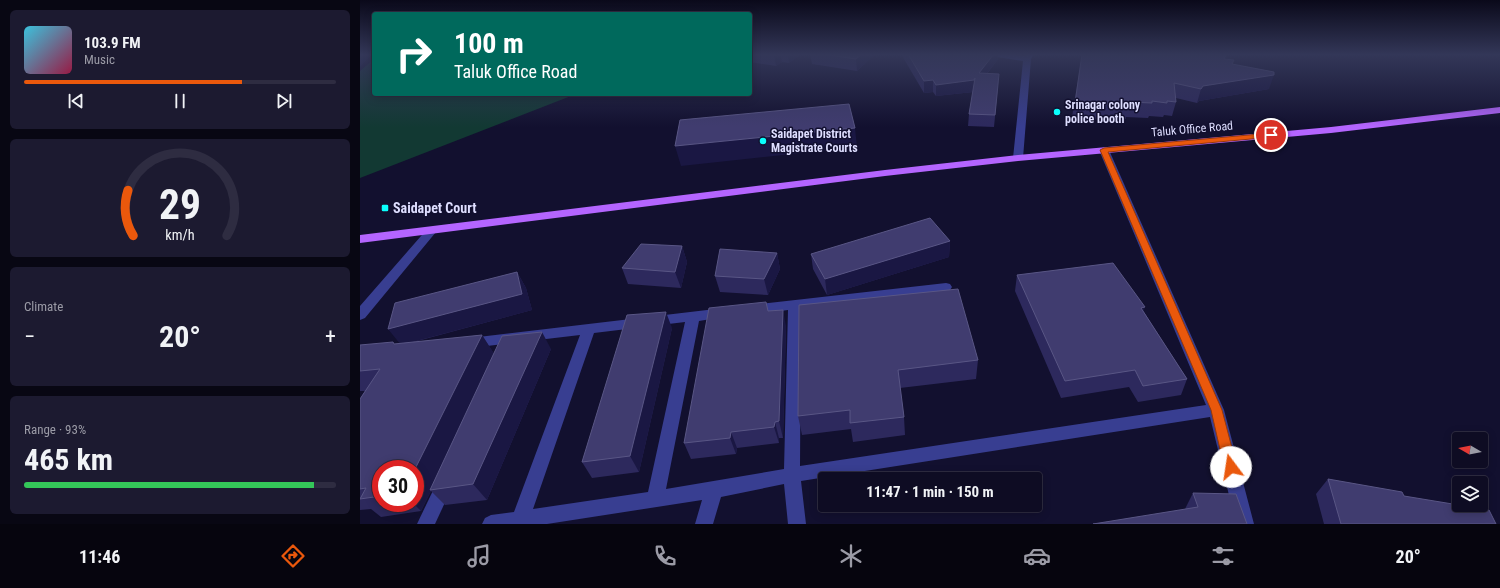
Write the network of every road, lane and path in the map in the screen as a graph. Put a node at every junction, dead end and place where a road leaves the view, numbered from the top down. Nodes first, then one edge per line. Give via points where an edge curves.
1 (1027, 78) edge
2 (1500, 110) edge
3 (1104, 150) junction
4 (1018, 158) junction
5 (432, 230) junction
6 (360, 240) edge
7 (946, 287) dead end
8 (795, 304) junction
9 (360, 315) edge
10 (693, 317) junction
11 (589, 329) junction
12 (458, 345) edge
13 (1216, 410) junction
14 (452, 467) edge
15 (792, 475) junction
16 (714, 490) junction
17 (655, 499) junction
18 (520, 520) junction
19 (546, 520) edge
20 (426, 524) edge
21 (492, 524) edge
22 (704, 524) edge
23 (797, 524) edge
24 (1245, 524) edge

1 - 4 street
2 - 3 main road, Taluk Office Road via 1331,130
3 - 4 main road, Taluk Office Road
3 - 13 street
4 - 5 main road, Taluk Office Road
5 - 6 main road
5 - 9 street
7 - 8 street
8 - 10 street
8 - 15 street
10 - 11 street
10 - 17 street
11 - 12 street via 508,346
11 - 18 street
13 - 15 street
13 - 24 street
14 - 20 street
15 - 16 street
15 - 23 street
16 - 17 street
16 - 22 street
17 - 19 street
18 - 19 street
18 - 21 street

